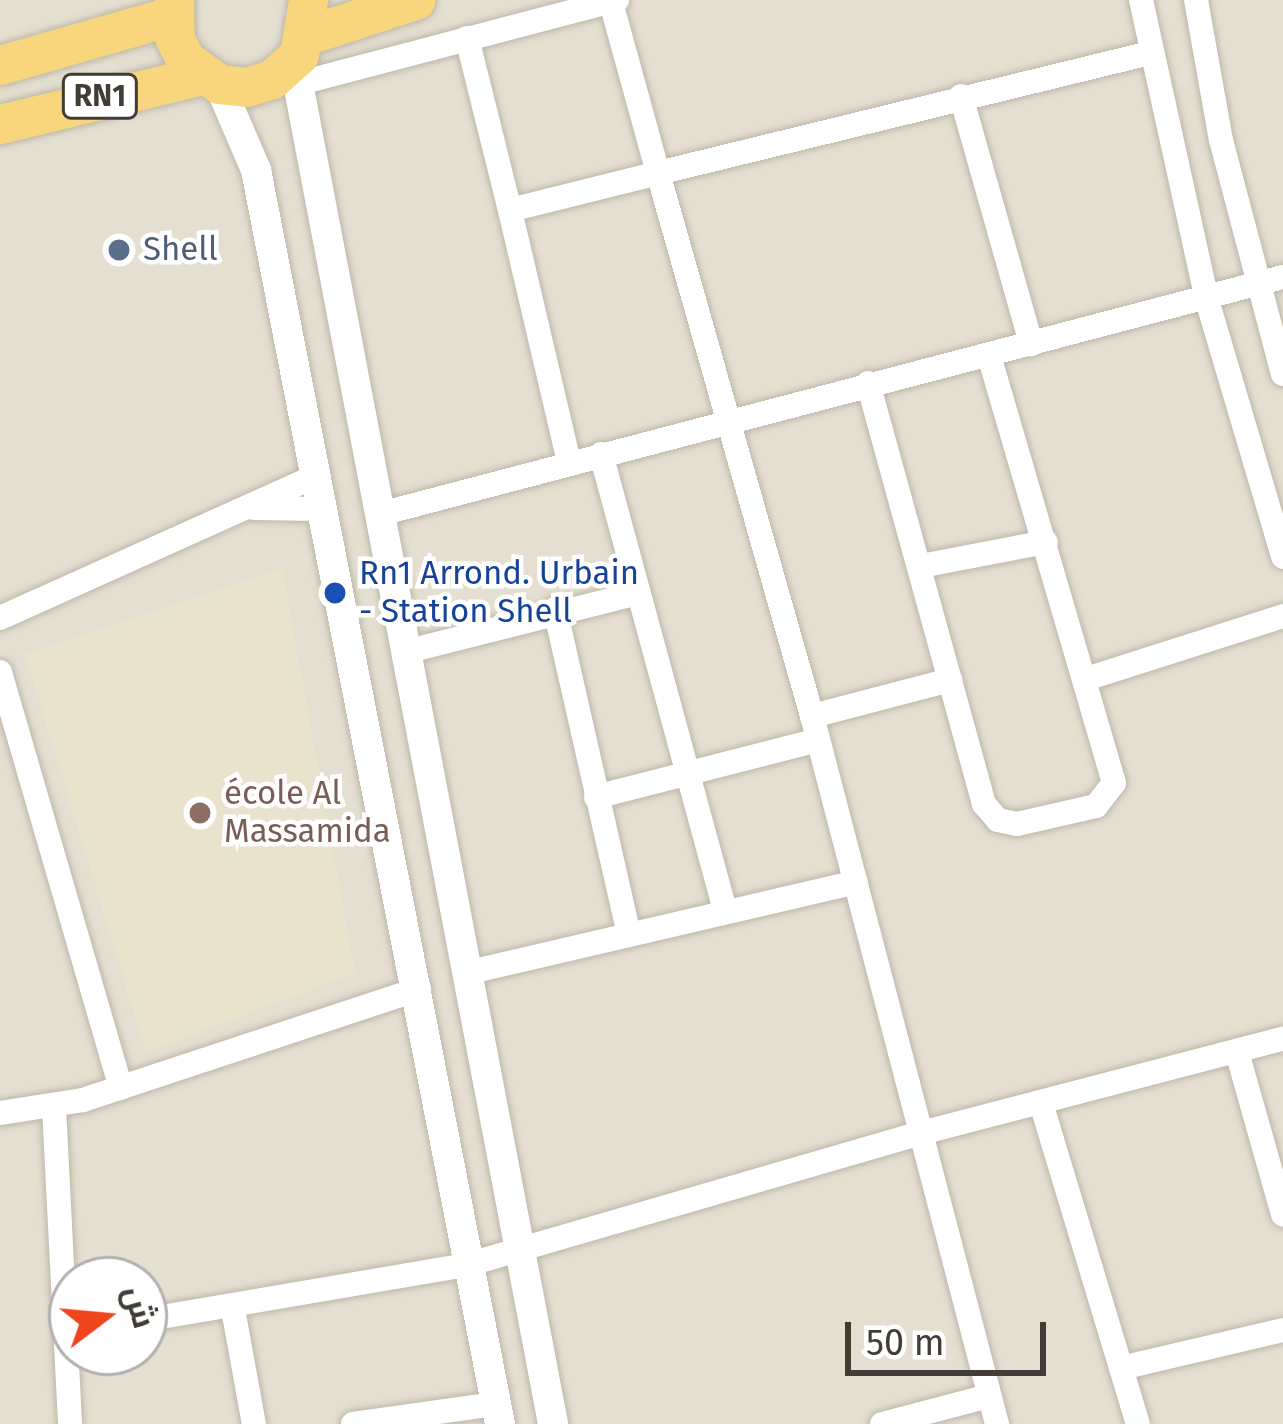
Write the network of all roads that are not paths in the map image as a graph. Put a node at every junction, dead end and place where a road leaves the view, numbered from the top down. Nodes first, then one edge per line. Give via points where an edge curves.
1 (415, 0) edge
2 (1141, 0) edge
3 (1196, 0) edge
4 (614, 1) edge
5 (172, 8) edge
6 (467, 38) junction
7 (301, 45) edge
8 (1150, 53) junction
9 (0, 65) edge
10 (211, 80) junction
11 (961, 96) junction
12 (0, 124) edge
13 (658, 173) junction
14 (511, 210) junction
15 (1270, 281) edge
16 (1207, 300) junction
17 (1031, 344) junction
18 (989, 355) junction
19 (1283, 374) edge
20 (868, 383) junction
21 (727, 424) junction
22 (601, 454) junction
23 (569, 462) junction
24 (316, 476) junction
25 (254, 508) junction
26 (323, 509) junction
27 (380, 514) junction
28 (1046, 542) junction
29 (1283, 557) edge
30 (921, 566) junction
31 (634, 593) junction
32 (554, 609) junction
33 (1283, 616) edge
34 (0, 619) edge
35 (405, 652) junction
36 (0, 672) edge
37 (1086, 679) junction
38 (950, 680) junction
39 (815, 728) junction
40 (686, 769) junction
41 (596, 797) junction
42 (856, 882) junction
43 (725, 910) junction
44 (628, 930) junction
45 (470, 972) junction
46 (419, 989) junction
47 (1283, 1039) edge
48 (1237, 1052) junction
49 (121, 1088) junction
50 (1041, 1103) junction
51 (54, 1107) junction
52 (0, 1113) edge
53 (917, 1133) junction
54 (1283, 1215) edge
55 (519, 1249) junction
56 (63, 1256) edge
57 (470, 1264) junction
58 (233, 1309) junction
59 (168, 1317) edge
60 (1283, 1330) edge
61 (1121, 1368) junction
62 (69, 1376) edge
63 (989, 1396) junction
64 (498, 1414) edge
65 (70, 1424) edge
66 (254, 1424) edge
67 (353, 1424) edge
68 (553, 1424) edge
69 (882, 1424) edge
70 (997, 1424) edge
71 (1138, 1424) edge

1 - 7 highway, RN1
2 - 8 street
3 - 15 street
4 - 6 street
4 - 13 street
5 - 9 highway, RN1
5 - 10 highway, RN1 via 175,39
6 - 7 street
6 - 14 street
7 - 10 highway, RN1 via 265,84
7 - 27 street
8 - 11 street
8 - 16 street
10 - 12 highway, RN1
10 - 24 street via 251,147
11 - 13 street
11 - 17 street
13 - 14 street
13 - 21 street
14 - 23 street
15 - 16 street
15 - 19 street
16 - 17 street
16 - 29 street
17 - 18 street
18 - 20 street
18 - 28 street
20 - 21 street
20 - 30 street
21 - 22 street
21 - 39 street
22 - 23 street
22 - 31 street
23 - 27 street
24 - 25 street
24 - 26 street
25 - 26 street
25 - 34 street via 121,559
26 - 46 street
27 - 35 street
28 - 30 street
28 - 37 street
30 - 38 street
31 - 32 street
31 - 40 street
32 - 35 street
32 - 41 street
33 - 37 street
35 - 45 street
36 - 49 street
37 - 38 street via 1112,794 1096,806 1017,824 998,820 984,804
38 - 39 street
39 - 40 street
39 - 42 street
40 - 41 street
40 - 43 street
41 - 44 street
42 - 43 street
42 - 53 street
43 - 44 street
44 - 45 street
45 - 55 street
46 - 49 street
46 - 57 street
47 - 48 street
48 - 50 street
48 - 54 street
49 - 51 street
50 - 53 street
50 - 61 street
51 - 52 street
51 - 56 street
53 - 55 street
53 - 63 street
55 - 57 street
55 - 68 street
57 - 58 street
57 - 64 street
58 - 59 street
58 - 66 street
60 - 61 street
61 - 71 street
62 - 65 street
63 - 69 street
63 - 70 street
64 - 67 street

